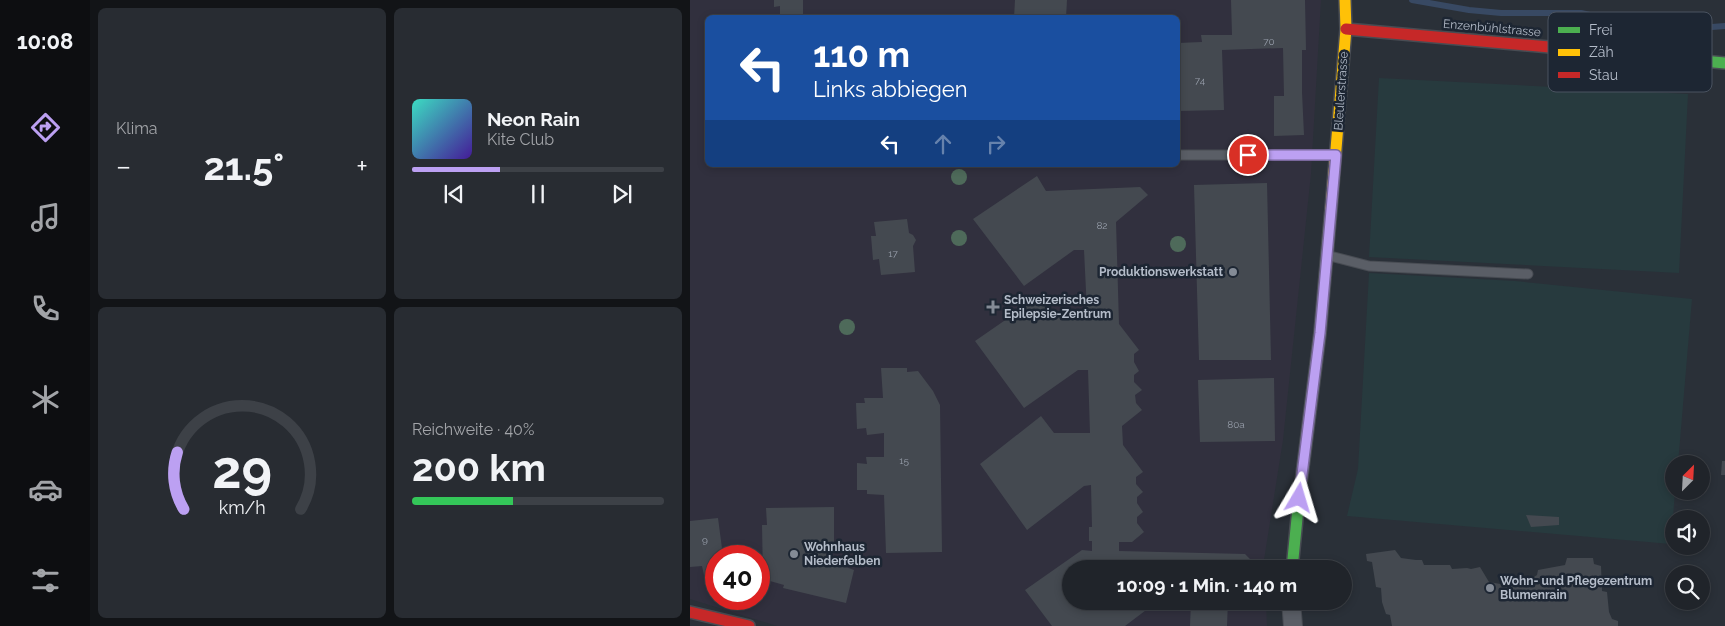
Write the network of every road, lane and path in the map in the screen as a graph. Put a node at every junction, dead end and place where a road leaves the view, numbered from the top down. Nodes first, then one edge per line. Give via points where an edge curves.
1 (1346, 0) edge
2 (1346, 29) junction
3 (1548, 47) edge
4 (1712, 62) edge
5 (1725, 63) edge
6 (1180, 154) edge
7 (1336, 155) junction
8 (1327, 256) junction
9 (1528, 274) dead end
10 (1293, 560) edge
11 (1291, 610) edge
12 (690, 612) edge
13 (749, 626) edge
14 (1293, 626) edge

1 - 2 street, Bleulerstrasse
2 - 3 street, Enzenbühlstrasse
2 - 7 street, Bleulerstrasse
4 - 5 street, Enzenbühlstrasse
6 - 7 lane
7 - 8 street, Bleulerstrasse
8 - 9 lane via 1369,266
8 - 10 street, Bleulerstrasse
11 - 14 street
12 - 13 street

